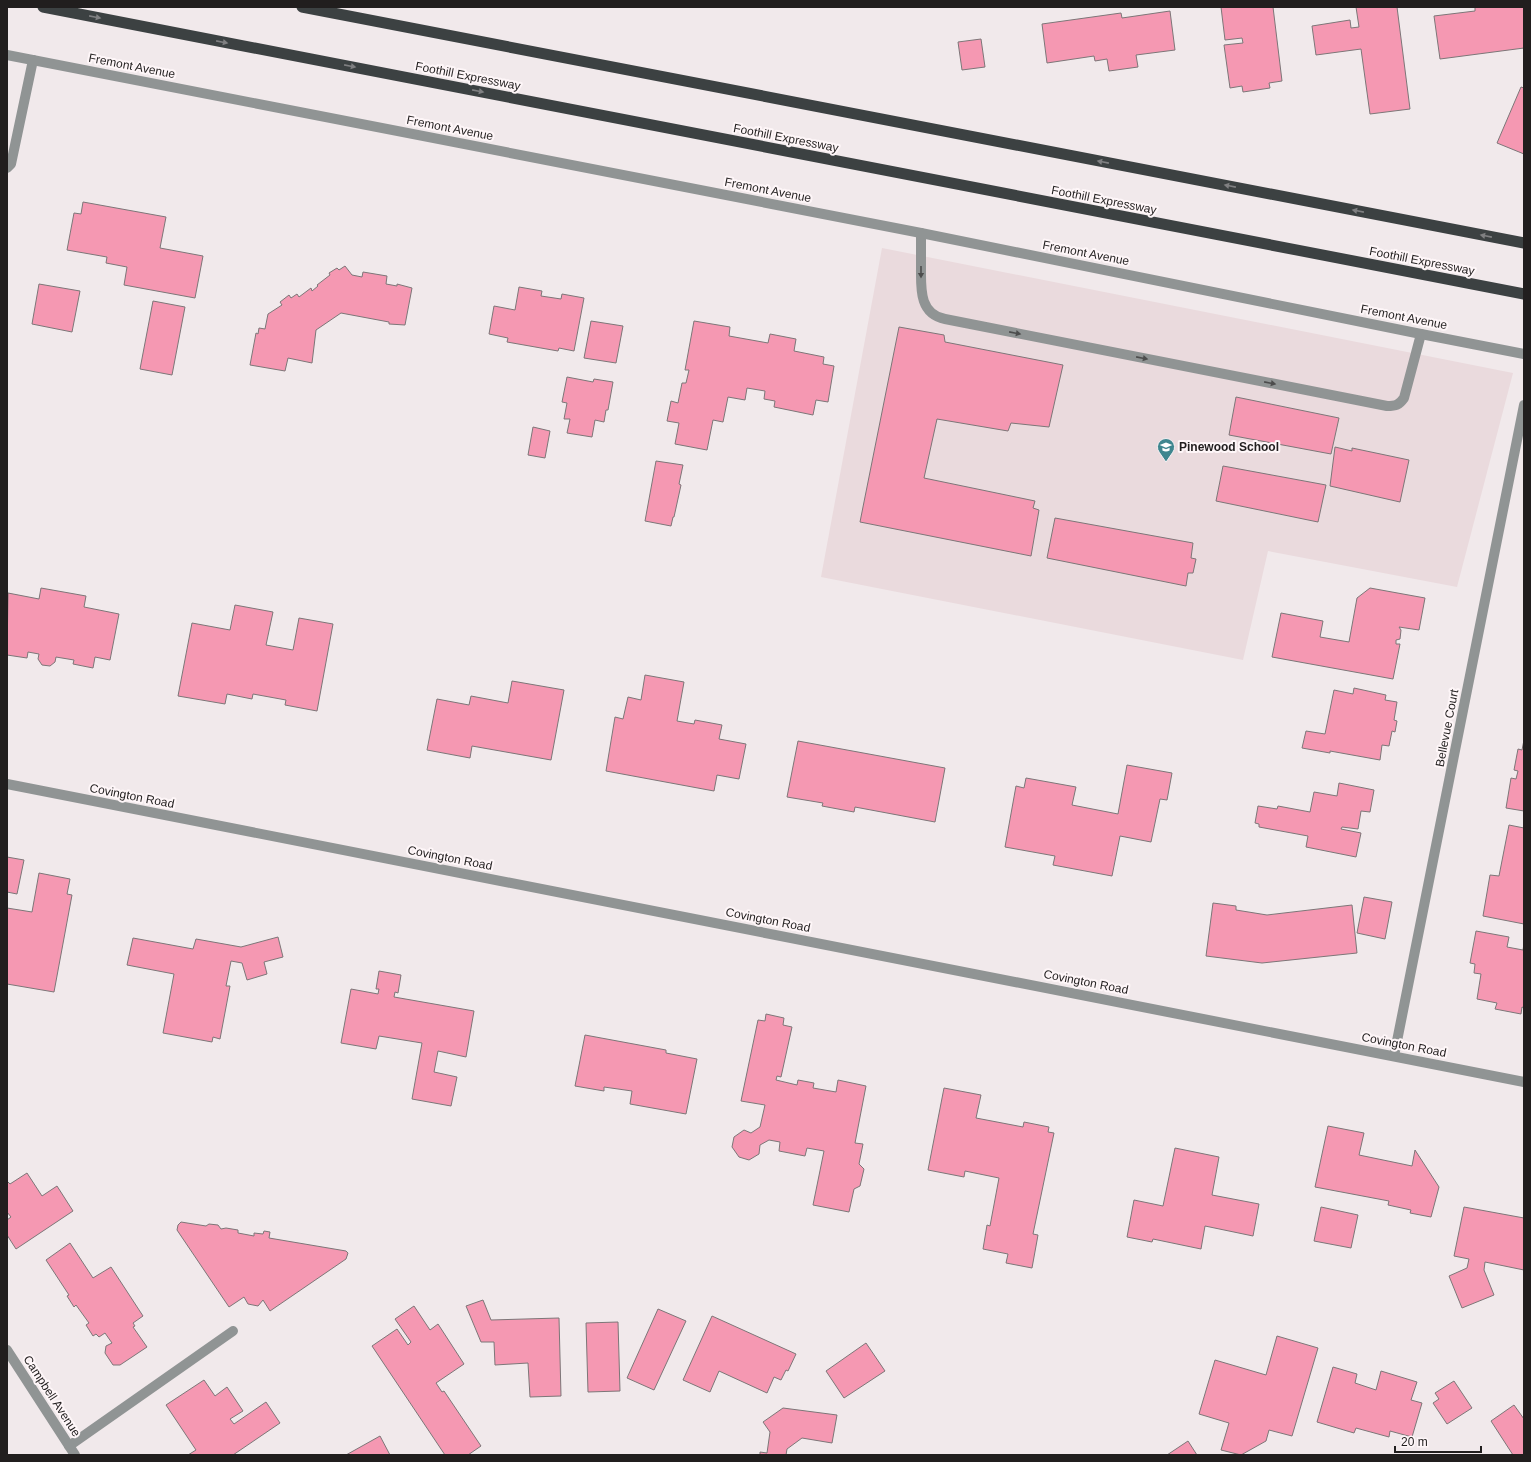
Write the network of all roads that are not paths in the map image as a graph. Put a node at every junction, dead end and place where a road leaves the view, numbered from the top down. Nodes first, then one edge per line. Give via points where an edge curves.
1 (43, 7) edge
2 (302, 7) edge
3 (7, 55) edge
4 (33, 60) junction
5 (7, 168) edge
6 (921, 233) junction
7 (1524, 243) edge
8 (1524, 294) edge
9 (1421, 334) junction
10 (1524, 354) edge
11 (1524, 405) edge
12 (7, 784) edge
13 (1394, 1056) junction
14 (1524, 1082) edge
15 (232, 1332) dead end
16 (7, 1350) edge
17 (69, 1446) junction
18 (74, 1455) edge

1 -> 8 highway, Foothill Expressway
7 -> 2 highway
3 - 4 street, Fremont Avenue
4 - 5 street via 11,164
4 - 6 street, Fremont Avenue
6 - 9 street, Fremont Avenue
6 -> 9 street via 922,294 925,304 937,318 1387,406 1396,406 1404,398
9 - 10 street, Fremont Avenue
11 - 13 street, Bellevue Court
12 - 13 street, Covington Road
13 - 14 street, Covington Road
15 - 17 street
16 - 17 street, Campbell Avenue
17 - 18 street, Campbell Avenue

